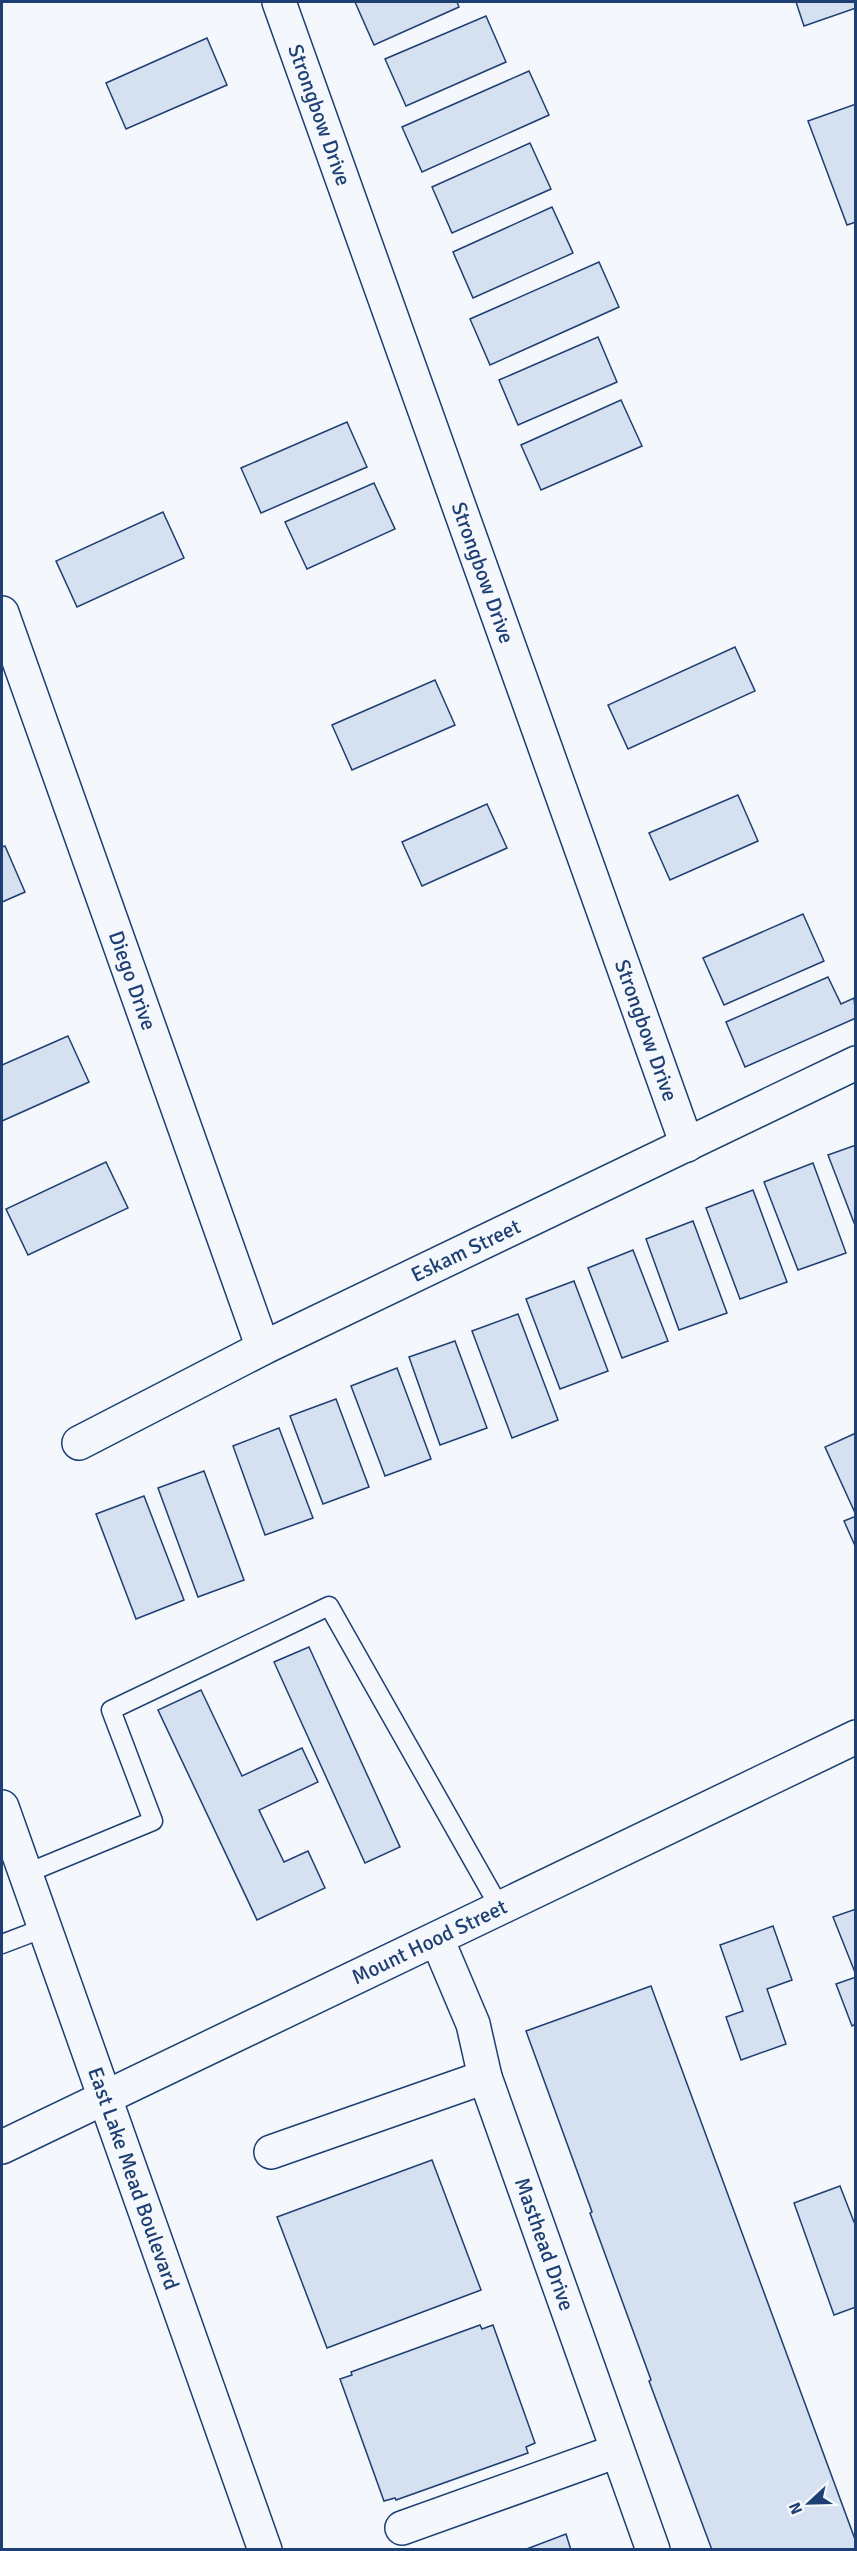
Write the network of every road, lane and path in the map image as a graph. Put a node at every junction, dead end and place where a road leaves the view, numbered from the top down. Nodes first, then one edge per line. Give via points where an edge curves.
1 (279, 2) edge
2 (2, 613) edge
3 (855, 1063) edge
4 (687, 1145) junction
5 (263, 1348) junction
6 (79, 1443) dead end
7 (855, 1737) edge
8 (2, 1807) edge
9 (25, 1874) junction
10 (500, 1908) junction
11 (44, 1928) junction
12 (437, 1939) junction
13 (2, 1944) edge
14 (485, 2077) junction
15 (104, 2097) junction
16 (2, 2147) edge
17 (271, 2152) dead end
18 (617, 2451) junction
19 (402, 2528) dead end
20 (265, 2550) edge
21 (653, 2550) edge

1 - 4 street, Strongbow Drive
2 - 5 street, Diego Drive
3 - 4 street, Eskam Street
4 - 5 street, Eskam Street
5 - 6 street, Eskam Street
7 - 10 street, Mount Hood Street
8 - 9 street, East Lake Mead Boulevard
9 - 10 lane via 153,1821 111,1710 329,1606
9 - 11 street, East Lake Mead Boulevard
10 - 12 street, Mount Hood Street
11 - 13 lane
11 - 15 street, East Lake Mead Boulevard
12 - 14 street, Masthead Drive via 473,2024
12 - 15 street, Mount Hood Street
14 - 17 street
14 - 18 street, Masthead Drive
15 - 16 street, Mount Hood Street
15 - 20 street, East Lake Mead Boulevard
18 - 19 street
18 - 21 street, Masthead Drive

